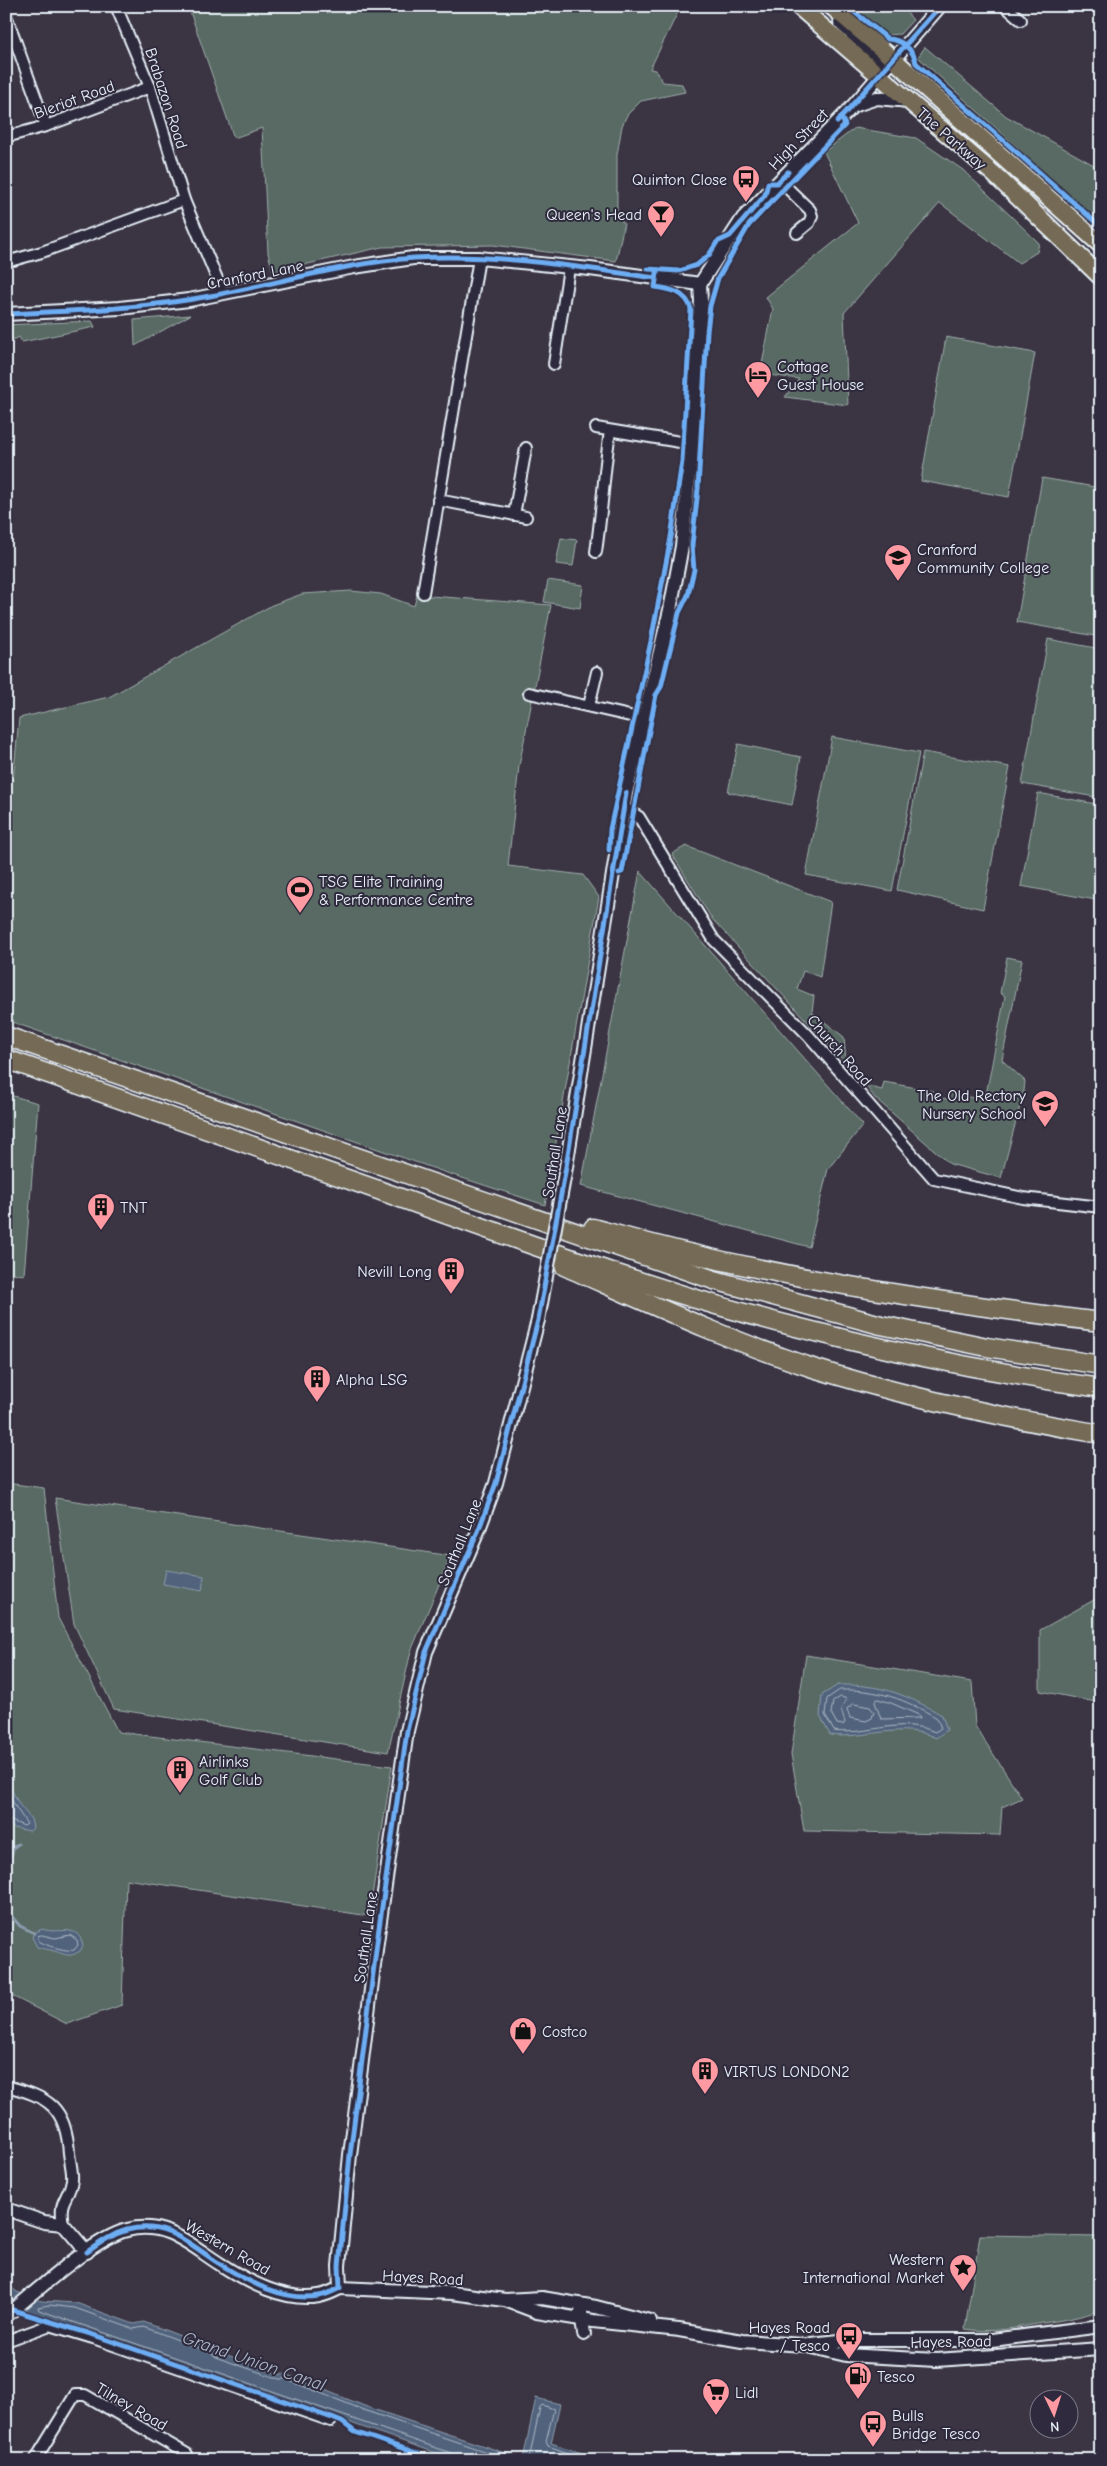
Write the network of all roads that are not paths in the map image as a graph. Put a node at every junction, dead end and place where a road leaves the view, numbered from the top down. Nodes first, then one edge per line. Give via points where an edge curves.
1 (116, 6) edge
2 (798, 6) edge
3 (830, 6) edge
4 (940, 6) edge
5 (1005, 6) edge
6 (6, 15) edge
7 (1021, 20) dead end
8 (886, 67) junction
9 (150, 87) junction
10 (909, 101) junction
11 (852, 107) junction
12 (46, 126) junction
13 (6, 137) edge
14 (780, 181) junction
15 (184, 200) junction
16 (797, 233) dead end
17 (1101, 245) edge
18 (479, 258) junction
19 (6, 262) edge
20 (569, 268) junction
21 (1101, 277) edge
22 (700, 284) junction
23 (224, 293) junction
24 (6, 314) edge
25 (554, 364) dead end
26 (596, 428) dead end
27 (610, 431) junction
28 (692, 444) junction
29 (526, 448) dead end
30 (438, 500) junction
31 (514, 515) junction
32 (526, 517) dead end
33 (596, 552) dead end
34 (423, 593) dead end
35 (596, 672) dead end
36 (529, 693) dead end
37 (589, 706) junction
38 (643, 719) junction
39 (623, 807) junction
40 (6, 1036) edge
41 (6, 1059) edge
42 (455, 1192) junction
43 (1101, 1207) edge
44 (450, 1216) junction
45 (1101, 1322) edge
46 (1101, 1365) edge
47 (1101, 1388) edge
48 (1101, 1434) edge
49 (6, 2086) edge
50 (6, 2209) edge
51 (63, 2224) junction
52 (87, 2252) junction
53 (340, 2288) junction
54 (505, 2300) junction
55 (581, 2305) junction
56 (596, 2307) junction
57 (7, 2315) edge
58 (580, 2319) junction
59 (593, 2321) junction
60 (1101, 2326) edge
61 (679, 2330) junction
62 (6, 2341) edge
63 (936, 2342) junction
64 (804, 2346) junction
65 (1101, 2349) edge
66 (936, 2360) junction
67 (331, 2421) dead end
68 (187, 2454) dead end
69 (35, 2460) edge

1 - 9 street, Brabazon Road
2 - 8 highway, The Parkway
3 - 8 highway, The Parkway
4 - 8 street, High Street
5 - 7 street
6 - 12 street
8 - 10 highway, The Parkway
8 - 11 street, High Street
8 - 17 highway, The Parkway
9 - 12 street, Bleriot Road
9 - 15 street, Brabazon Road
10 - 11 street via 878,98
10 - 21 highway, The Parkway via 995,175
11 - 14 street, High Street
12 - 13 street, Bleriot Road
14 - 16 street via 810,210 812,216
14 - 22 street, High Street via 743,218
15 - 19 street
15 - 23 street, Brabazon Road
18 - 20 street, Cranford Lane
18 - 23 street, Cranford Lane via 389,260
18 - 30 street
20 - 22 street, Cranford Lane
20 - 25 street
22 - 28 street
23 - 24 street, Cranford Lane via 127,307
26 - 27 street
27 - 28 street
27 - 33 street
28 - 38 street via 682,546
29 - 31 street
30 - 31 street
30 - 34 street
31 - 32 street
35 - 37 street
36 - 37 street
37 - 38 street
38 - 39 street
39 - 43 street, Church Road via 639,817 714,940 808,1035 934,1179 1023,1198
39 - 53 street, Southall Lane, bridge via 566,1167 538,1320 496,1482 426,1652 407,1731 376,1942 350,2155 339,2266
40 - 42 highway
41 - 44 highway
42 - 45 highway via 629,1239 748,1266 948,1302
42 - 46 highway via 665,1265 752,1291 941,1338
44 - 47 highway via 647,1283 794,1327 938,1360
44 - 48 highway via 694,1324 813,1368 908,1395
49 - 51 street via 41,2096 55,2107 63,2120 72,2180 62,2202
50 - 51 street via 44,2222
51 - 52 street
52 - 53 street, Western Road via 108,2237 128,2230 151,2228 186,2239 219,2264 276,2292 311,2297
52 - 57 street, Western Road
53 - 54 street, Hayes Road via 452,2293
54 - 55 street, Hayes Road via 542,2298
54 - 58 street, Hayes Road via 537,2312
55 - 56 street, Hayes Road
55 - 58 street
56 - 59 street
56 - 61 street, Hayes Road
58 - 59 street, Hayes Road
59 - 61 street, Hayes Road
60 - 63 street, Hayes Road via 1013,2338
61 - 64 street, Hayes Road via 742,2341
62 - 67 street via 50,2325
63 - 64 street, Hayes Road via 850,2340
63 - 66 street
64 - 66 street, Hayes Road via 846,2355
65 - 66 street, Hayes Road
68 - 69 street, Tilney Road via 85,2395 75,2395

